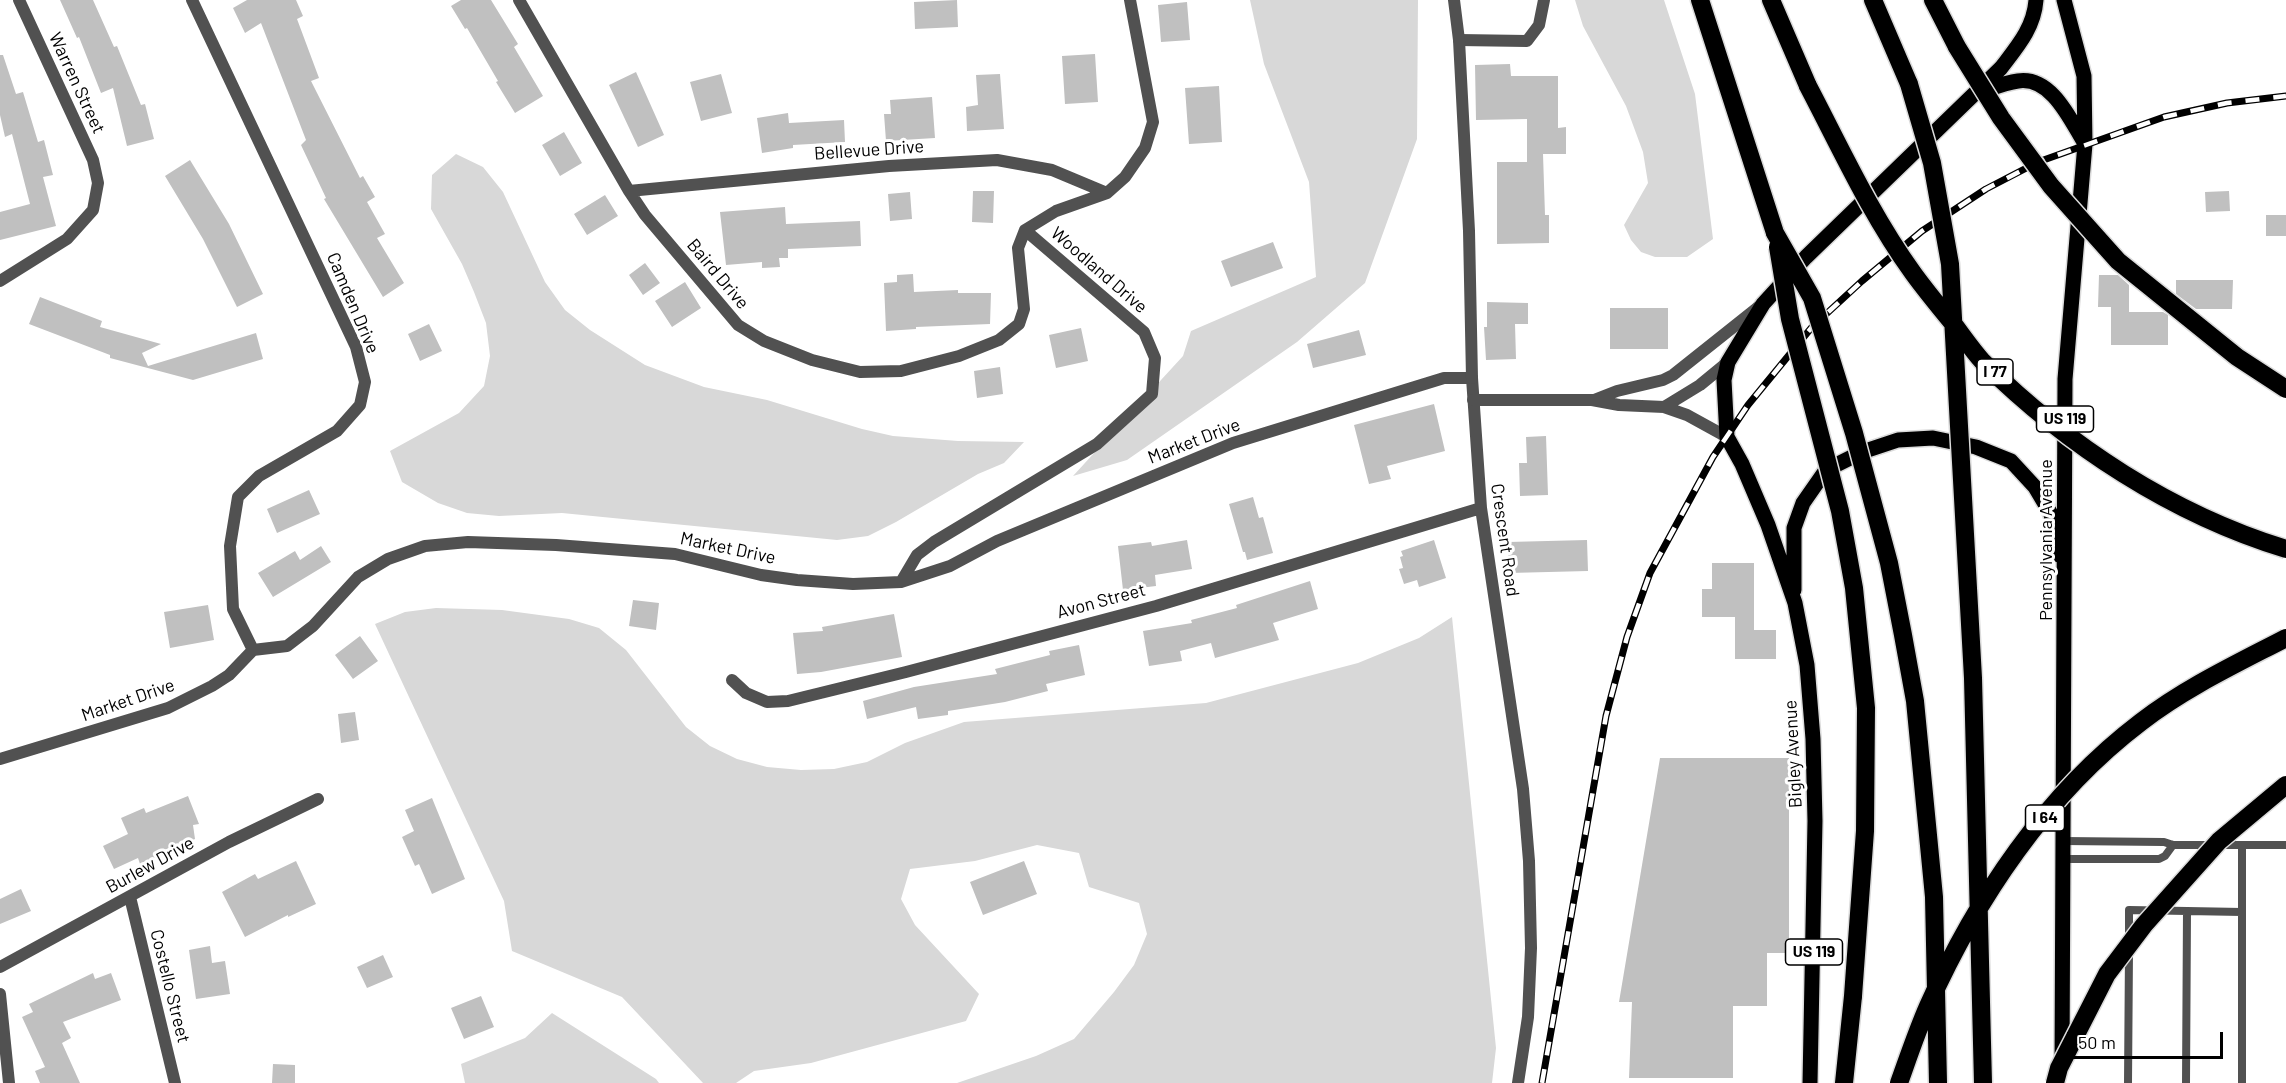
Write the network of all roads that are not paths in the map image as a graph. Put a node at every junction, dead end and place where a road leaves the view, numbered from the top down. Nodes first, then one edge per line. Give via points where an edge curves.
1 (19, 0) edge
2 (192, 0) edge
3 (519, 0) edge
4 (1130, 0) edge
5 (1454, 0) edge
6 (1544, 0) edge
7 (1700, 0) edge
8 (1771, 0) edge
9 (1873, 0) edge
10 (1933, 0) edge
11 (2036, 0) edge
12 (2064, 0) edge
13 (1459, 40) junction
14 (1976, 93) junction
15 (2085, 144) junction
16 (629, 191) junction
17 (1107, 193) junction
18 (1025, 230) junction
19 (1775, 233) junction
20 (0, 281) edge
21 (1763, 304) junction
22 (1728, 362) junction
23 (1472, 378) junction
24 (2286, 389) edge
25 (1473, 400) junction
26 (1592, 400) junction
27 (1664, 407) junction
28 (1726, 437) junction
29 (1481, 508) junction
30 (2286, 549) edge
31 (901, 582) junction
32 (2066, 587) junction
33 (1795, 603) junction
34 (2286, 638) edge
35 (254, 650) junction
36 (732, 680) dead end
37 (0, 759) edge
38 (2286, 785) edge
39 (318, 799) dead end
40 (2064, 841) junction
41 (2173, 845) junction
42 (2242, 845) junction
43 (2286, 845) edge
44 (2064, 859) junction
45 (130, 897) junction
46 (2187, 911) junction
47 (2242, 912) junction
48 (0, 967) edge
49 (0, 994) edge
50 (9, 1083) edge
51 (175, 1083) edge
52 (1518, 1083) edge
53 (1810, 1083) edge
54 (1844, 1083) edge
55 (1899, 1083) edge
56 (1938, 1083) edge
57 (1983, 1083) edge
58 (2055, 1083) edge
59 (2062, 1083) edge
60 (2128, 1083) edge
61 (2186, 1083) edge
62 (2242, 1083) edge

1 - 20 street, Warren Street via 93,160 98,183 93,210 67,238
2 - 35 street, Camden Drive via 356,347 365,382 360,405 337,431 259,476 238,497 230,546 233,609
3 - 16 street, Baird Drive
4 - 17 street, Woodland Drive via 1153,122 1145,148 1125,177
5 - 13 street, Crescent Road
6 - 13 street via 1539,25 1527,41
7 - 19 highway
8 - 30 highway, I 77, bridge via 1808,86 1866,196 1912,272 1982,361 2054,425 2112,466 2174,503 2250,538
9 - 57 highway, bridge via 1909,84 1932,163 1950,264 1973,678
10 - 24 highway, bridge via 2001,118 2051,186 2118,261 2237,357
11 - 14 main road, US 119 via 2028,33
12 - 15 main road, Pennsylvania Avenue / US 119 via 2084,76
13 - 23 street, Crescent Road
14 - 15 main road via 2019,81 2034,82 2050,92
14 - 21 main road, US 119 via 1806,257
15 - 32 main road, Pennsylvania Avenue / US 119 via 2065,379
16 - 17 street, Bellevue Drive via 878,167 997,160 1052,170
16 - 18 street, Baird Drive via 738,325 764,341 812,360 860,372 901,371 959,356 999,340 1019,324 1024,309 1018,248
17 - 18 street, Woodland Drive via 1056,211
18 - 31 street, Woodland Drive via 1144,332 1155,358 1152,394 1097,444 934,542 917,555
19 - 54 highway, bridge via 1790,319 1839,511 1854,588 1865,697 1865,831
19 - 56 highway, bridge via 1812,298 1854,433 1889,563 1901,625 1915,701 1934,897
21 - 22 main road, US 119
21 - 26 street via 1673,375
22 - 27 street
22 - 28 main road, Bigley Avenue / US 119 via 1723,394
23 - 25 street, Crescent Road
23 - 31 street, Market Drive via 1444,378 1233,443 997,541 950,566
25 - 26 street
25 - 29 street, Crescent Road
26 - 27 street, Bigley Avenue
27 - 28 street, Bigley Avenue
28 - 33 main road, Bigley Avenue / US 119 via 1768,525
29 - 36 street, Avon Street via 1156,606 788,701 767,702 746,693
29 - 52 street, Crescent Road via 1523,789 1529,861 1528,1017
31 - 35 street, Market Drive via 797,580 675,554 556,545 425,546 388,559 358,577 313,626 287,646
32 - 33 main road via 2051,514 2035,487 2011,461 1976,447 1933,438 1898,440 1826,470 1803,503 1794,528
32 - 40 main road, Pennsylvania Avenue / US 119
33 - 53 main road, Bigley Avenue / US 119 via 1807,665 1815,798
34 - 55 highway, I 64, bridge via 2207,678 2142,721 2089,765 2019,848 1983,902 1927,1008
35 - 37 street, Market Drive via 229,675 168,708
38 - 58 highway, bridge via 2219,841 2144,925 2107,974
39 - 45 street, Burlew Drive via 229,842
40 - 41 lane
40 - 44 main road, Pennsylvania Avenue / US 119
41 - 42 lane
41 - 44 lane via 2159,859
42 - 43 lane
42 - 47 lane
44 - 59 main road, Pennsylvania Avenue / US 119
45 - 48 street, Burlew Drive
45 - 51 street, Costello Street
46 - 47 lane
46 - 60 lane via 2129,910
46 - 61 lane
47 - 62 lane
49 - 50 street

